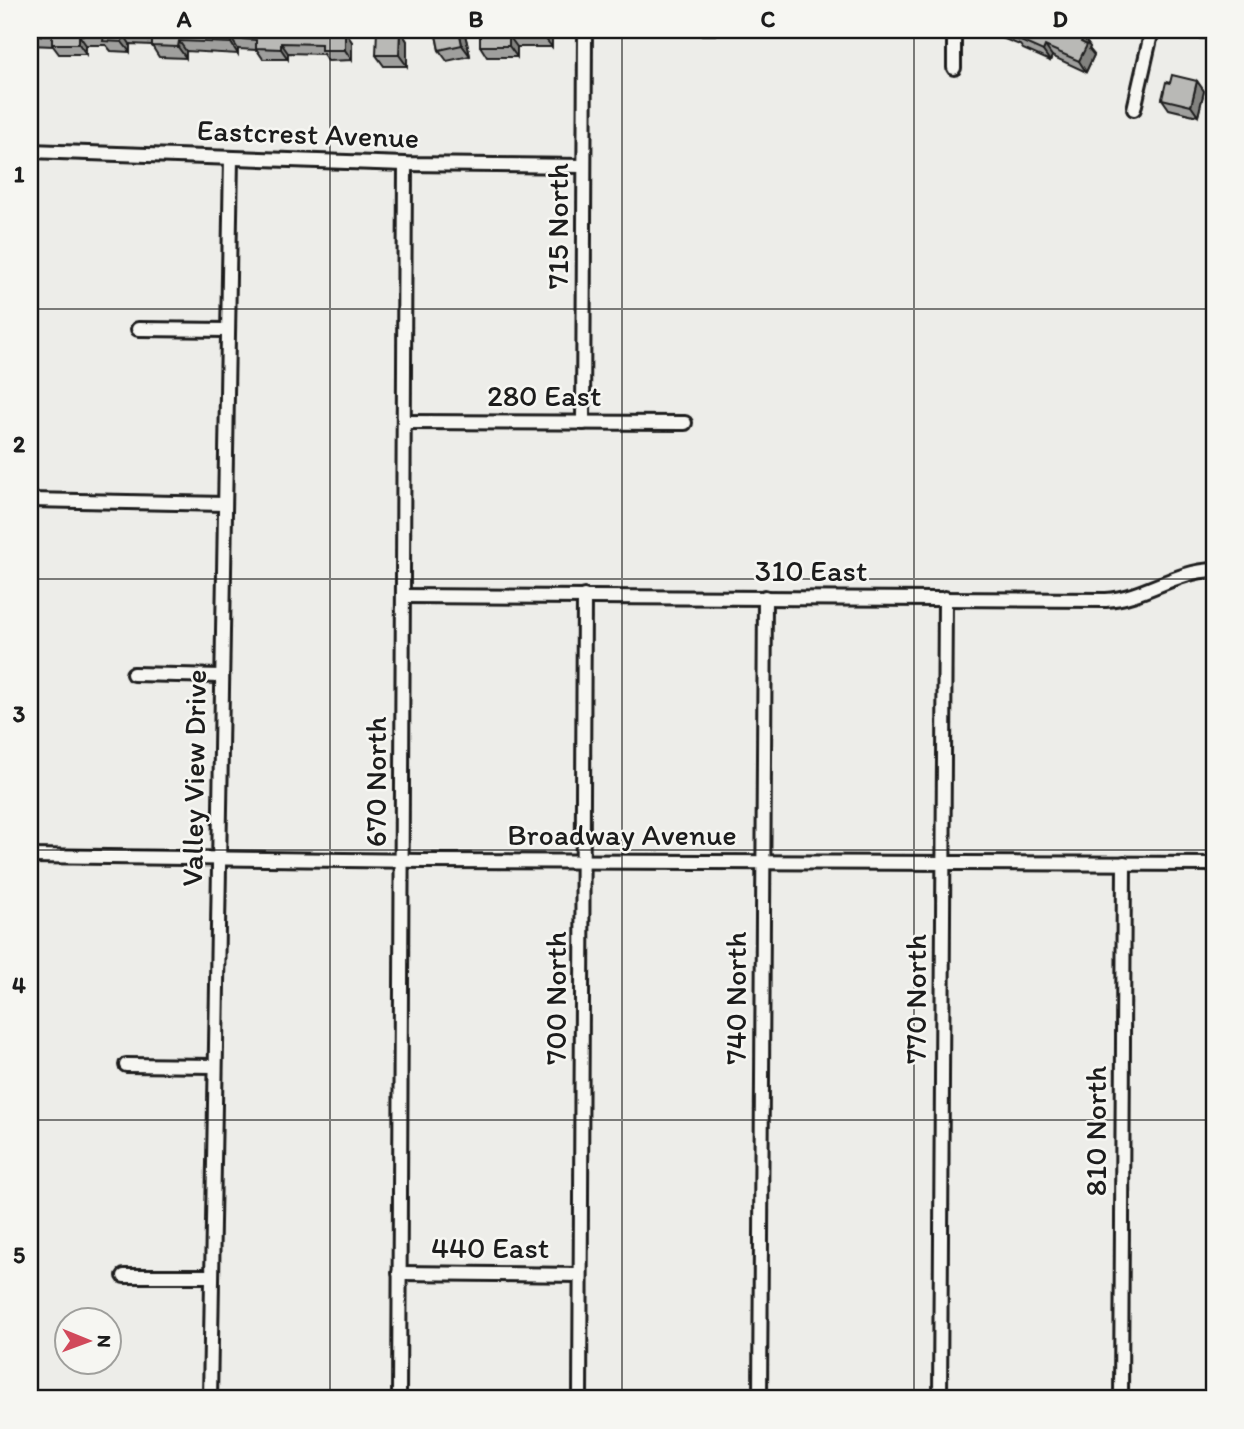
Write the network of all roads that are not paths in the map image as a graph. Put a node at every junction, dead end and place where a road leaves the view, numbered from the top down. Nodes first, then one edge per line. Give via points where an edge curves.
1 (584, 30) edge
2 (954, 30) edge
3 (1152, 30) edge
4 (1174, 30) edge
5 (1214, 31) edge
6 (954, 68) dead end
7 (1134, 109) dead end
8 (30, 151) edge
9 (231, 158) junction
10 (405, 164) junction
11 (584, 166) junction
12 (138, 329) dead end
13 (228, 330) junction
14 (404, 422) junction
15 (583, 423) junction
16 (685, 423) dead end
17 (30, 500) edge
18 (225, 504) junction
19 (1214, 570) edge
20 (403, 596) junction
21 (584, 596) junction
22 (765, 597) junction
23 (945, 598) junction
24 (133, 674) dead end
25 (222, 676) junction
26 (30, 856) edge
27 (219, 860) junction
28 (402, 861) junction
29 (583, 862) junction
30 (763, 862) junction
31 (943, 863) junction
32 (1124, 863) junction
33 (1214, 864) edge
34 (126, 1065) dead end
35 (215, 1066) junction
36 (399, 1273) junction
37 (580, 1275) junction
38 (124, 1276) dead end
39 (212, 1276) junction
40 (209, 1399) edge
41 (399, 1399) edge
42 (580, 1399) edge
43 (760, 1399) edge
44 (940, 1399) edge
45 (1121, 1399) edge

1 - 11 street, 715 North
2 - 6 street
3 - 7 street
4 - 5 street
8 - 9 street, Eastcrest Avenue
9 - 10 street, Eastcrest Avenue
9 - 13 street, Valley View Drive
10 - 11 street, Eastcrest Avenue
10 - 14 street, 670 North
11 - 15 street, 715 North
12 - 13 street
13 - 18 street, Valley View Drive
14 - 15 street, 280 East
14 - 20 street, 670 North
15 - 16 street, 280 East
17 - 18 street
18 - 25 street, Valley View Drive
19 - 23 street, 310 East via 1114,599
20 - 21 street, 310 East
20 - 28 street, 670 North
21 - 22 street, 310 East
21 - 29 street, 700 North
22 - 23 street, 310 East
22 - 30 street, 740 North
23 - 31 street, 770 North
24 - 25 street
25 - 27 street, Valley View Drive
26 - 27 street, Broadway Avenue
27 - 28 street, Broadway Avenue
27 - 35 street, Valley View Drive
28 - 29 street, Broadway Avenue
28 - 36 street, 670 North
29 - 30 street, Broadway Avenue
29 - 37 street, 700 North
30 - 31 street, Broadway Avenue
30 - 43 street, 740 North
31 - 32 street, Broadway Avenue
31 - 44 street, 770 North
32 - 33 street, Broadway Avenue
32 - 45 street, 810 North
34 - 35 street
35 - 39 street, Valley View Drive
36 - 37 street, 440 East
36 - 41 street, 670 North
37 - 42 street, 700 North
38 - 39 street
39 - 40 street, Valley View Drive

